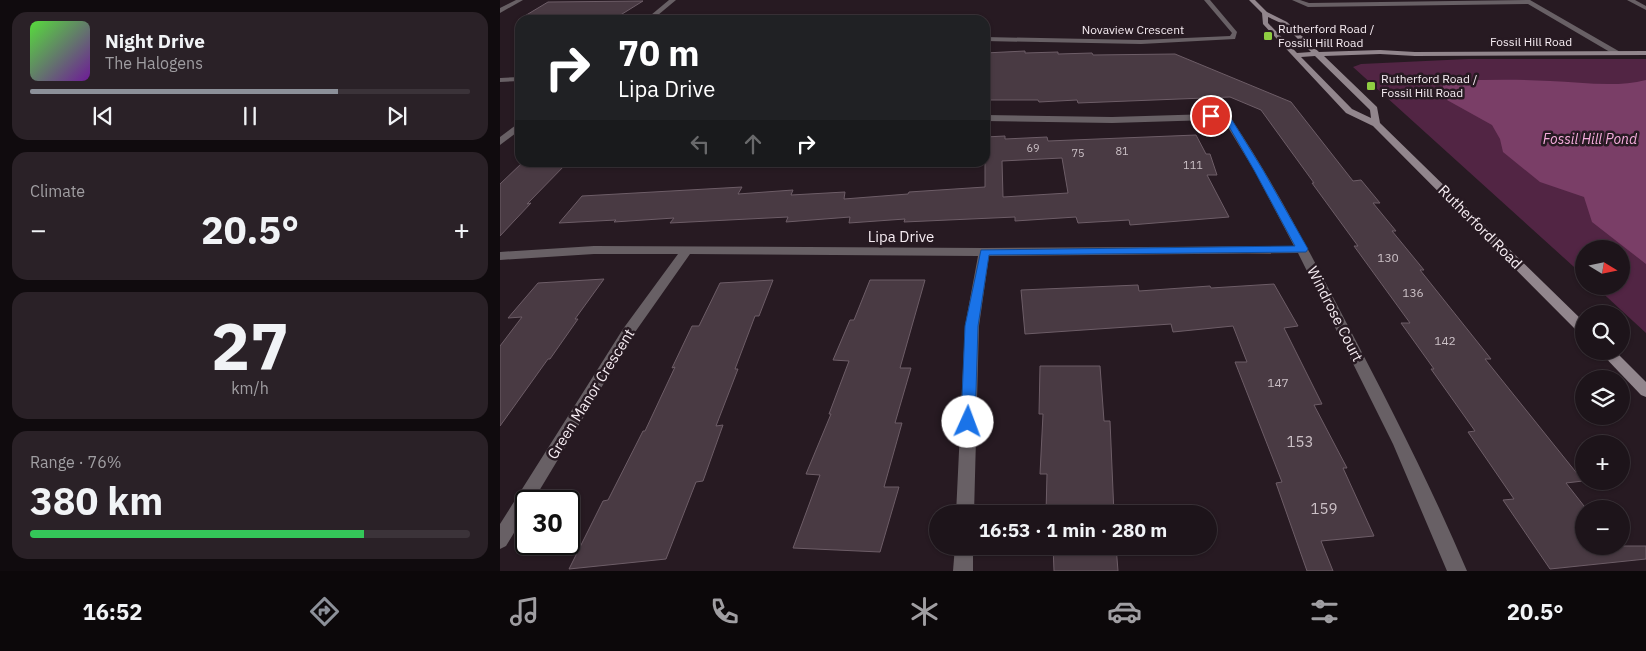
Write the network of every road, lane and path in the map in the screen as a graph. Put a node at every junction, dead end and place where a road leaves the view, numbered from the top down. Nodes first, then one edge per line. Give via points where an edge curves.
1 (520, 0) edge
2 (673, 0) edge
3 (1207, 0) edge
4 (1252, 0) edge
5 (1295, 0) edge
6 (1630, 0) edge
7 (1528, 1) edge
8 (1646, 8) edge
9 (500, 11) edge
10 (1266, 14) junction
11 (654, 15) edge
12 (990, 39) edge
13 (1618, 53) junction
14 (1646, 53) edge
15 (1321, 58) junction
16 (1300, 59) junction
17 (515, 79) edge
18 (500, 80) edge
19 (990, 118) edge
20 (1376, 124) junction
21 (515, 130) edge
22 (500, 142) edge
23 (1302, 249) junction
24 (686, 251) junction
25 (984, 252) junction
26 (500, 256) edge
27 (1575, 321) edge
28 (1615, 360) edge
29 (1646, 391) edge
30 (965, 505) edge
31 (500, 540) edge
32 (964, 555) edge
33 (963, 571) edge
34 (1457, 571) edge

1 - 9 street
2 - 11 street
3 - 12 street, Novaview Crescent via 1235,33 1233,38 1141,42
4 - 10 main road, Rutherford Road
5 - 7 street via 1308,5
6 - 8 street
7 - 13 street
10 - 15 main road, Rutherford Road via 1285,23
10 - 16 main road, Rutherford Road via 1265,23
13 - 14 main road, Fossil Hill Road
13 - 15 main road, Fossil Hill Road
15 - 16 main road, Fossil Hill Road
15 - 20 main road, Rutherford Road via 1374,109
16 - 20 main road, Rutherford Road via 1349,110
17 - 18 street
19 - 23 street, Windrose Court via 1112,120 1211,116 1230,122
20 - 27 main road, Rutherford Road
21 - 22 street
23 - 25 street, Lipa Drive
23 - 34 street, Windrose Court via 1401,443
24 - 25 street, Lipa Drive
24 - 26 street, Lipa Drive via 594,250
24 - 31 street, Green Manor Crescent via 628,332
25 - 30 street via 972,326
28 - 29 main road
32 - 33 street

